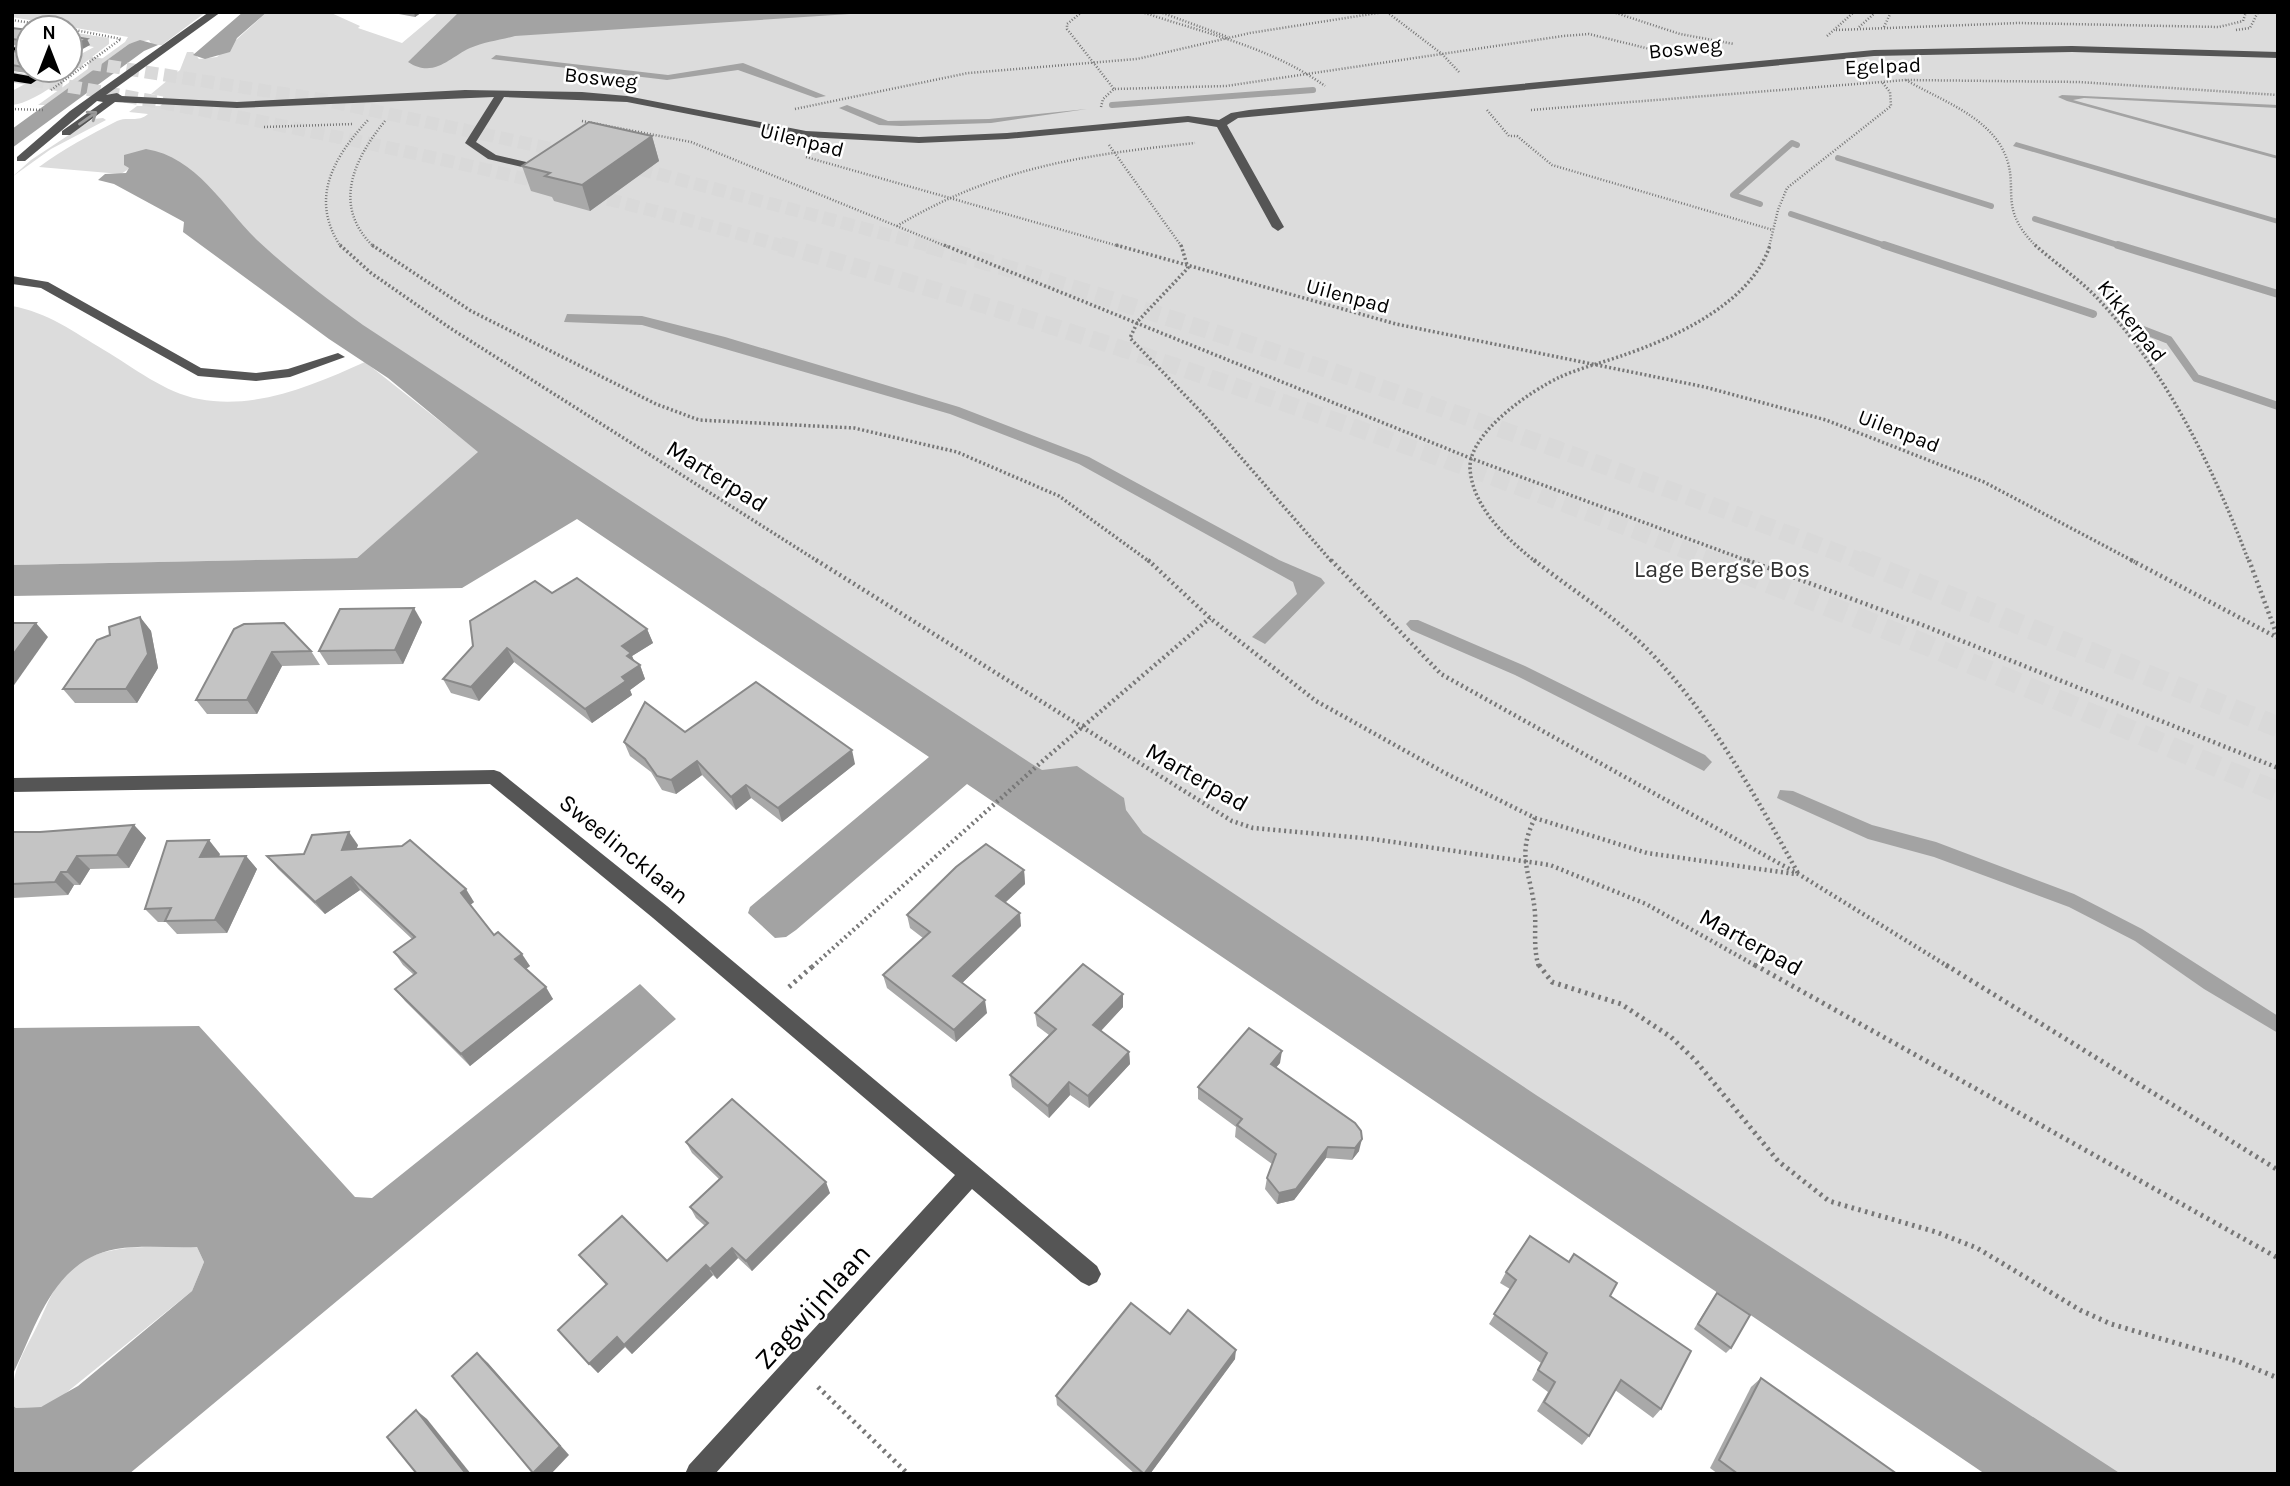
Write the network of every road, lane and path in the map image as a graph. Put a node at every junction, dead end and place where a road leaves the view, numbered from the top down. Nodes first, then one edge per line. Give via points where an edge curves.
1 (216, 12) edge
2 (1082, 12) edge
3 (1142, 12) edge
4 (1160, 12) edge
5 (1384, 12) edge
6 (1614, 12) edge
7 (1854, 12) edge
8 (1876, 12) edge
9 (1891, 12) edge
10 (2246, 12) edge
11 (1858, 28) junction
12 (1884, 28) junction
13 (1835, 30) junction
14 (84, 32) edge
15 (1847, 37) dead end
16 (1231, 38) junction
17 (1221, 40) junction
18 (1835, 42) dead end
19 (1745, 45) dead end
20 (168, 48) junction
21 (1661, 52) dead end
22 (2278, 55) edge
23 (1091, 63) junction
24 (84, 66) edge
25 (1313, 75) junction
26 (1906, 80) junction
27 (1882, 81) junction
28 (60, 84) edge
29 (1114, 89) junction
30 (49, 92) dead end
31 (502, 92) junction
32 (2278, 95) edge
33 (94, 98) junction
34 (113, 99) junction
35 (1342, 104) junction
36 (32, 105) dead end
37 (12, 108) edge
38 (25, 109) junction
39 (33, 110) dead end
40 (787, 111) dead end
41 (1528, 111) dead end
42 (1503, 112) dead end
43 (1490, 113) dead end
44 (373, 114) dead end
45 (385, 121) dead end
46 (578, 121) dead end
47 (739, 123) junction
48 (1221, 124) junction
49 (1100, 128) junction
50 (1509, 136) dead end
51 (680, 140) junction
52 (1112, 152) dead end
53 (797, 155) dead end
54 (17, 163) edge
55 (535, 167) edge
56 (949, 196) junction
57 (896, 226) junction
58 (1278, 227) dead end
59 (1773, 230) junction
60 (1188, 268) junction
61 (12, 280) edge
62 (1139, 321) junction
63 (338, 357) dead end
64 (1593, 365) junction
65 (1470, 458) junction
66 (1210, 618) junction
67 (2278, 638) edge
68 (1081, 727) junction
69 (2278, 768) edge
70 (12, 785) edge
71 (1535, 818) junction
72 (1524, 860) junction
73 (1800, 875) junction
74 (768, 1005) junction
75 (2278, 1170) edge
76 (969, 1176) junction
77 (2278, 1258) edge
78 (1089, 1274) dead end
79 (797, 1367) junction
80 (2278, 1378) edge
81 (698, 1474) edge
82 (908, 1474) edge

1 - 20 street
2 - 23 path via 1067,29
3 - 17 path
4 - 16 path
5 - 16 path
6 - 19 path via 1680,34
7 - 13 path
8 - 11 path
9 - 12 path
10 - 12 path via 2243,21 2219,27 2018,23
11 - 12 path
11 - 13 path
11 - 15 path via 1857,34
13 - 18 path via 1823,39
14 - 24 path via 121,39
16 - 17 path
17 - 23 path
17 - 25 path
20 - 33 street
20 - 34 street via 153,67
21 - 25 path, Bosweg via 1589,34
22 - 35 street, Bosweg via 2071,49 1874,53
23 - 29 path
23 - 40 path via 968,73
25 - 29 path, Bosweg via 1226,86
25 - 35 path
26 - 27 path, Egelpad
26 - 32 path, Egelpad via 2079,82
26 - 67 path, Kikkerpad via 1981,123 1998,140 2005,150 2015,220 2100,299 2135,344 2211,476 2256,575
27 - 41 path, Egelpad
27 - 59 path via 1890,92 1891,106 1787,188 1778,203
28 - 30 path
29 - 49 path via 1103,99
31 - 34 street, Bosweg via 296,104
31 - 47 street, Bosweg via 627,99
31 - 55 street via 470,143 492,157
33 - 34 street, Bosweg
33 - 54 street
54 -> 34 street
35 - 48 street, Bosweg via 1235,115
36 - 38 path
37 - 38 path
38 - 39 path
42 - 43 path
44 - 68 path, Marterpad via 336,159 324,198 330,231 354,259 466,338
45 - 66 path via 364,147 354,171 352,212 366,239 381,253 471,311 656,404 699,420 854,428 957,452 1059,496 1145,557
46 - 51 path
47 - 49 street, Bosweg via 806,134 919,140
47 - 51 path
48 - 49 street, Bosweg via 1201,118
48 - 58 street
50 - 59 path via 1517,136 1552,165
51 - 57 path
52 - 60 path via 1181,243
53 - 56 path, Uilenpad
56 - 57 path
56 - 60 path, Uilenpad
57 - 62 path
59 - 64 path via 1755,277 1710,313 1674,334
60 - 62 path
60 - 64 path, Uilenpad via 1396,324
61 - 63 street via 44,285 198,372 256,377 290,373
62 - 65 path
62 - 73 path via 1129,338 1204,415 1316,545 1441,674
64 - 65 path via 1560,377 1533,394 1481,435
64 - 67 path, Uilenpad via 1756,399 1922,456 2057,520
65 - 69 path via 1925,626
65 - 73 path via 1471,485 1511,541 1624,628 1700,709
66 - 68 path
66 - 71 path via 1316,701 1445,774
68 - 72 path, Marterpad via 1196,801 1253,828
68 - 74 path
70 - 74 street, Sweelincklaan via 494,777
71 - 72 path via 1527,833
71 - 73 path via 1647,853
72 - 77 path, Marterpad via 1583,877 1646,904
72 - 80 path via 1541,970 1566,989 1608,999 1645,1017 1681,1046 1812,1191 1970,1246 2077,1310 2113,1325 2192,1346
73 - 75 path
74 - 76 street, Sweelincklaan
76 - 78 street, Sweelincklaan
76 - 79 street, Zagwijnlaan
79 - 81 street, Zagwijnlaan
79 - 82 path

